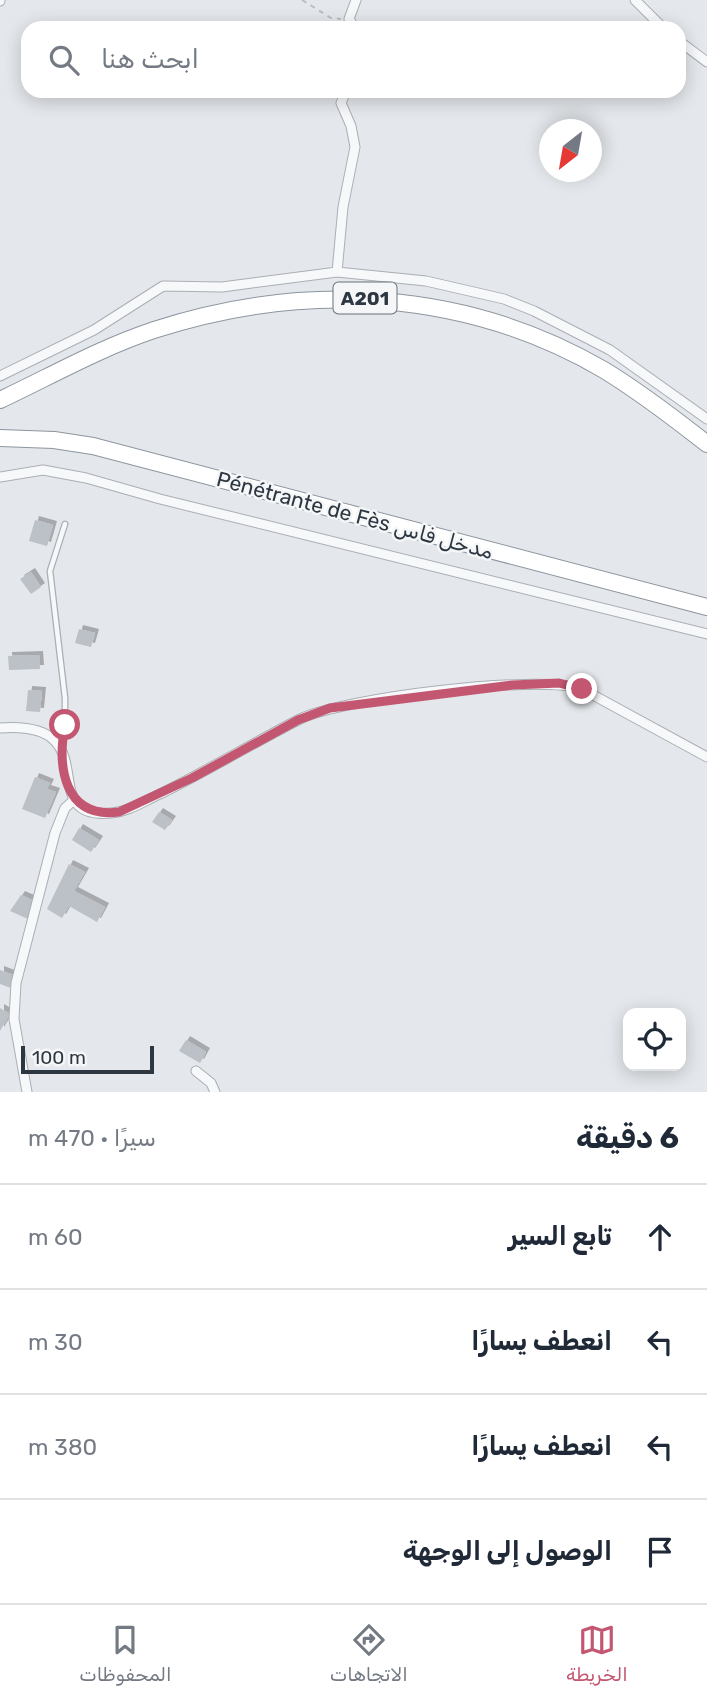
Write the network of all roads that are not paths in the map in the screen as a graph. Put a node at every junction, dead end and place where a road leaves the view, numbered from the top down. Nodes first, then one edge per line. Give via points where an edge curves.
1 (356, 0) edge
2 (635, 0) edge
3 (352, 21) edge
4 (656, 21) edge
5 (686, 46) edge
6 (707, 62) edge
7 (343, 98) edge
8 (337, 272) junction
9 (0, 376) edge
10 (0, 400) edge
11 (707, 418) edge
12 (0, 438) edge
13 (707, 444) edge
14 (0, 477) edge
15 (65, 524) dead end
16 (707, 607) edge
17 (707, 634) edge
18 (0, 728) edge
19 (60, 745) junction
20 (707, 757) edge
21 (74, 800) junction
22 (195, 1071) dead end
23 (27, 1092) edge
24 (215, 1092) edge

1 - 3 street
2 - 4 street
5 - 6 street
7 - 8 street via 355,148
8 - 9 street via 222,287 163,286 94,330
8 - 11 street via 426,281 504,299 610,350
10 - 13 highway, A201 via 113,345 198,317 290,300 367,298 449,310 531,334 613,376
12 - 16 highway, Pénétrante de Fès مدخل فاس via 93,446
14 - 17 street via 43,471 86,478
15 - 19 lane via 50,571 65,698
18 - 19 street via 40,730
19 - 21 street
20 - 21 street via 582,689 559,683 513,685 330,708 119,812 97,814
21 - 23 street via 65,808 55,833 16,984 14,1018
22 - 24 street

